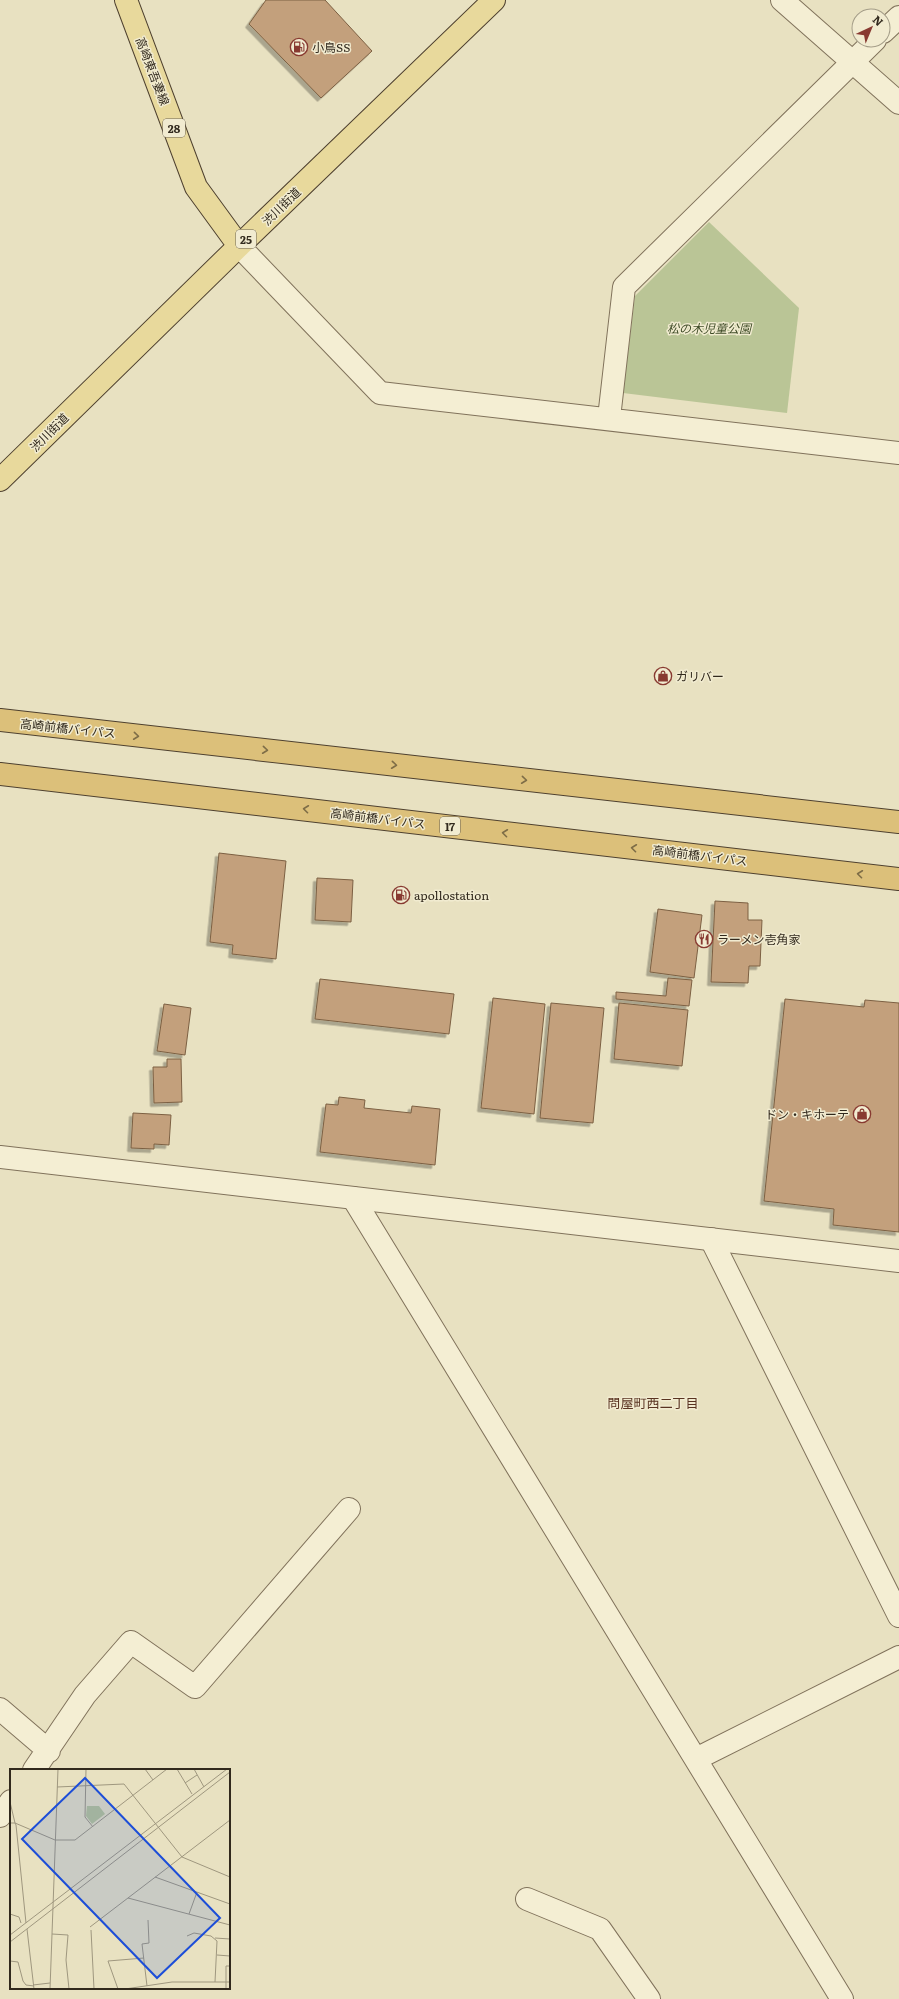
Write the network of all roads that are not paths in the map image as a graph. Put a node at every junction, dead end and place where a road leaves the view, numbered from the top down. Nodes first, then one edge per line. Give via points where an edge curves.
1 (126, 0) edge
2 (494, 0) edge
3 (782, 0) edge
4 (899, 17) edge
5 (891, 24) edge
6 (866, 48) edge
7 (852, 61) junction
8 (899, 103) edge
9 (239, 246) junction
10 (609, 418) junction
11 (899, 453) edge
12 (0, 480) edge
13 (0, 720) edge
14 (0, 774) edge
15 (899, 822) edge
16 (899, 878) edge
17 (0, 1157) edge
18 (353, 1198) junction
19 (711, 1239) junction
20 (899, 1261) edge
21 (349, 1509) dead end
22 (899, 1616) edge
23 (899, 1657) edge
24 (0, 1709) edge
25 (49, 1751) junction
26 (696, 1759) junction
27 (35, 1769) edge
28 (10, 1802) edge
29 (0, 1816) edge
30 (527, 1899) dead end
31 (649, 1999) edge
32 (842, 1999) edge

1 - 9 main road, 高崎東吾妻線 / 28 via 196,187
2 - 9 main road, 渋川街道 / 25
3 - 7 street
4 - 5 street
6 - 7 street
7 - 8 street
7 - 10 street via 624,287
9 - 10 street via 380,393
9 - 12 main road, 渋川街道 / 25
10 - 11 street
13 -> 15 highway, 高崎前橋バイパス
16 -> 14 highway, 高崎前橋バイパス / 17
17 - 18 street
18 - 19 street
18 - 26 street
19 - 20 street
19 - 22 street
21 - 25 street via 195,1686 130,1642 85,1695
23 - 26 street
24 - 25 street
25 - 27 street
26 - 32 street
28 - 29 street
30 - 31 street via 600,1929

